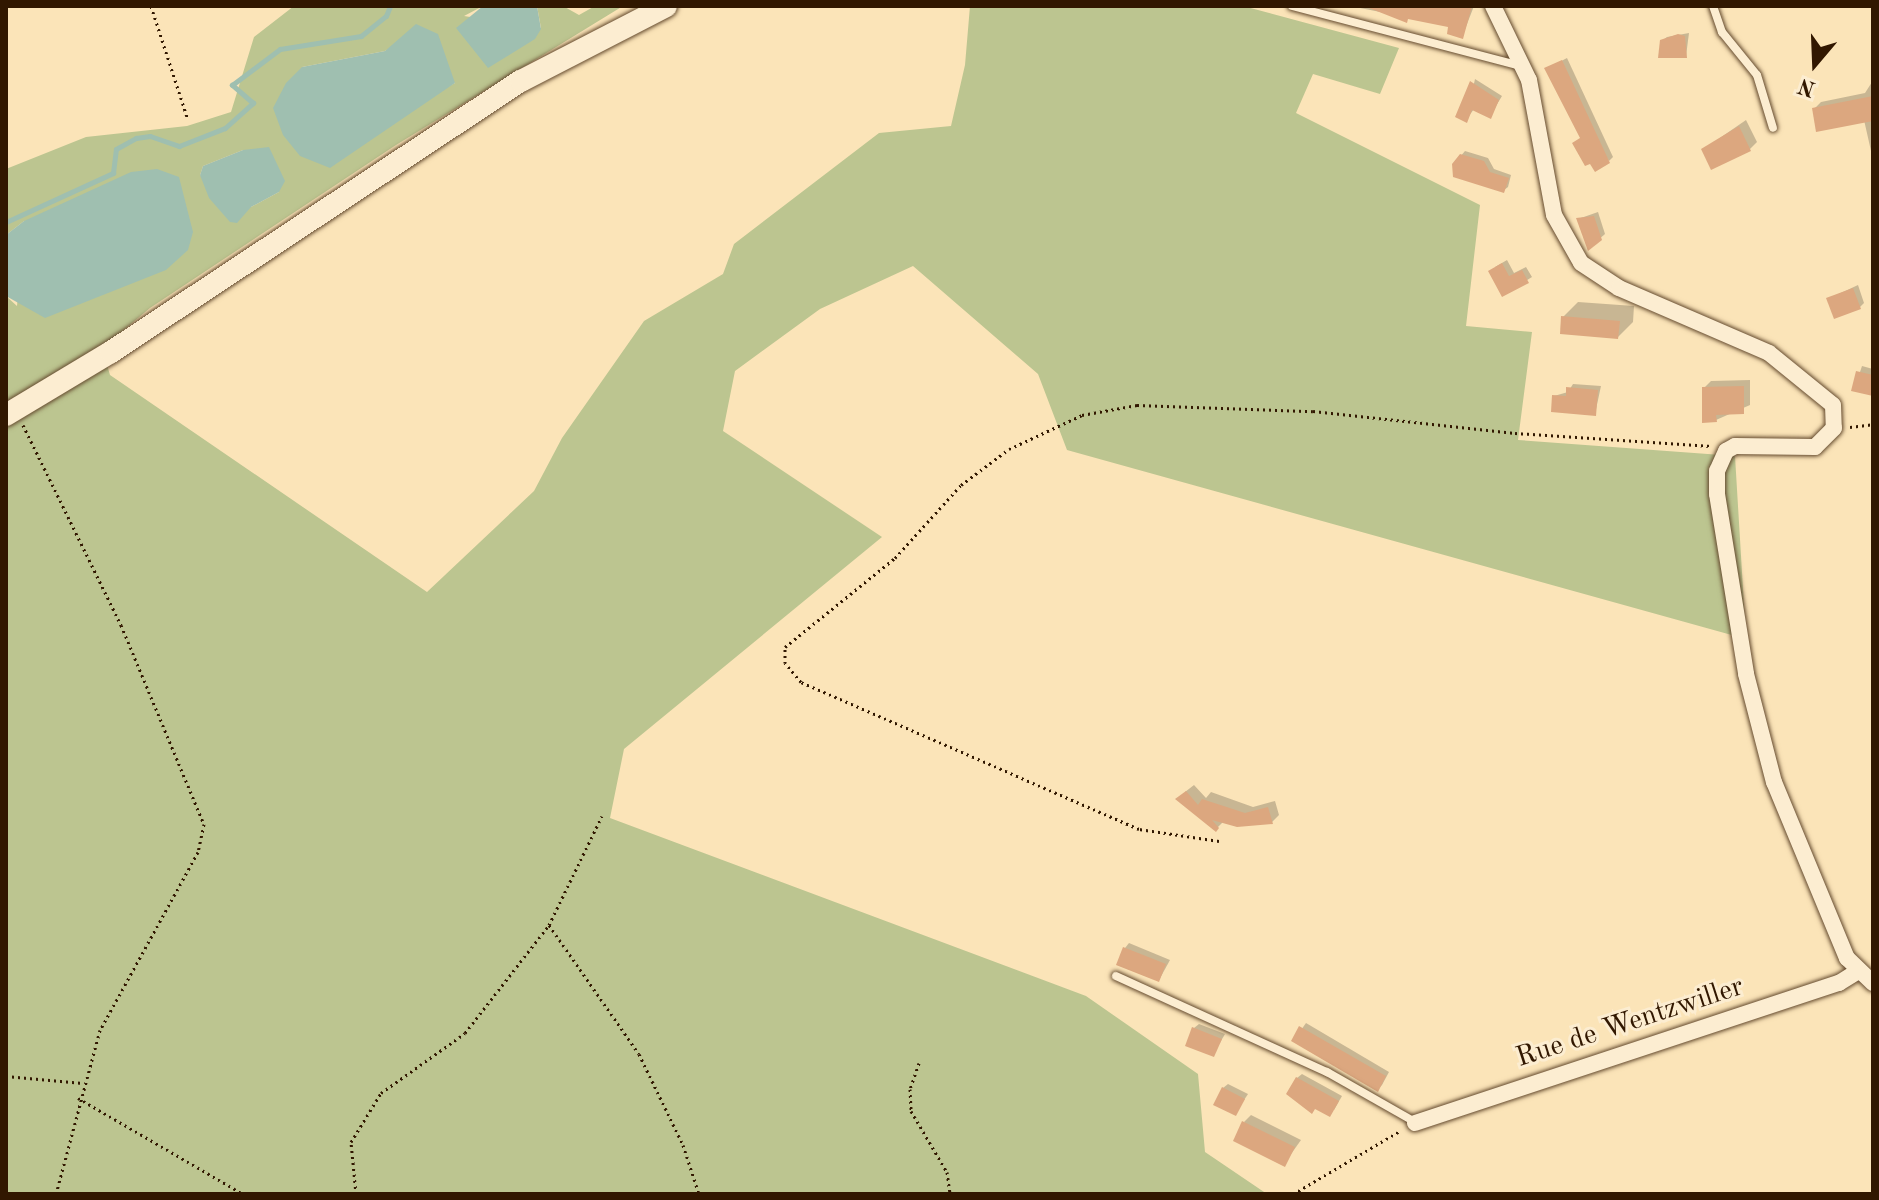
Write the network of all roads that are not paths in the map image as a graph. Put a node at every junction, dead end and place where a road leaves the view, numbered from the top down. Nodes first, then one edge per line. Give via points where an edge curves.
1 (666, 6) edge
2 (1292, 6) edge
3 (1493, 6) edge
4 (1713, 6) edge
5 (1524, 68) junction
6 (1773, 128) dead end
7 (11, 412) edge
8 (1858, 971) junction
9 (1116, 976) dead end
10 (1873, 983) edge
11 (1415, 1123) joint

1 - 7 main road via 521,81
2 - 5 lane
3 - 5 street
4 - 6 lane via 1722,32 1757,75
5 - 8 street via 1554,215 1581,263 1619,288 1769,353 1833,405 1834,428 1815,447 1735,446 1726,451 1717,471 1717,494 1750,689 1774,782 1841,944
8 - 10 street
8 - 11 street, Rue de Wentzwiller via 1839,983
9 - 11 lane via 1327,1072

